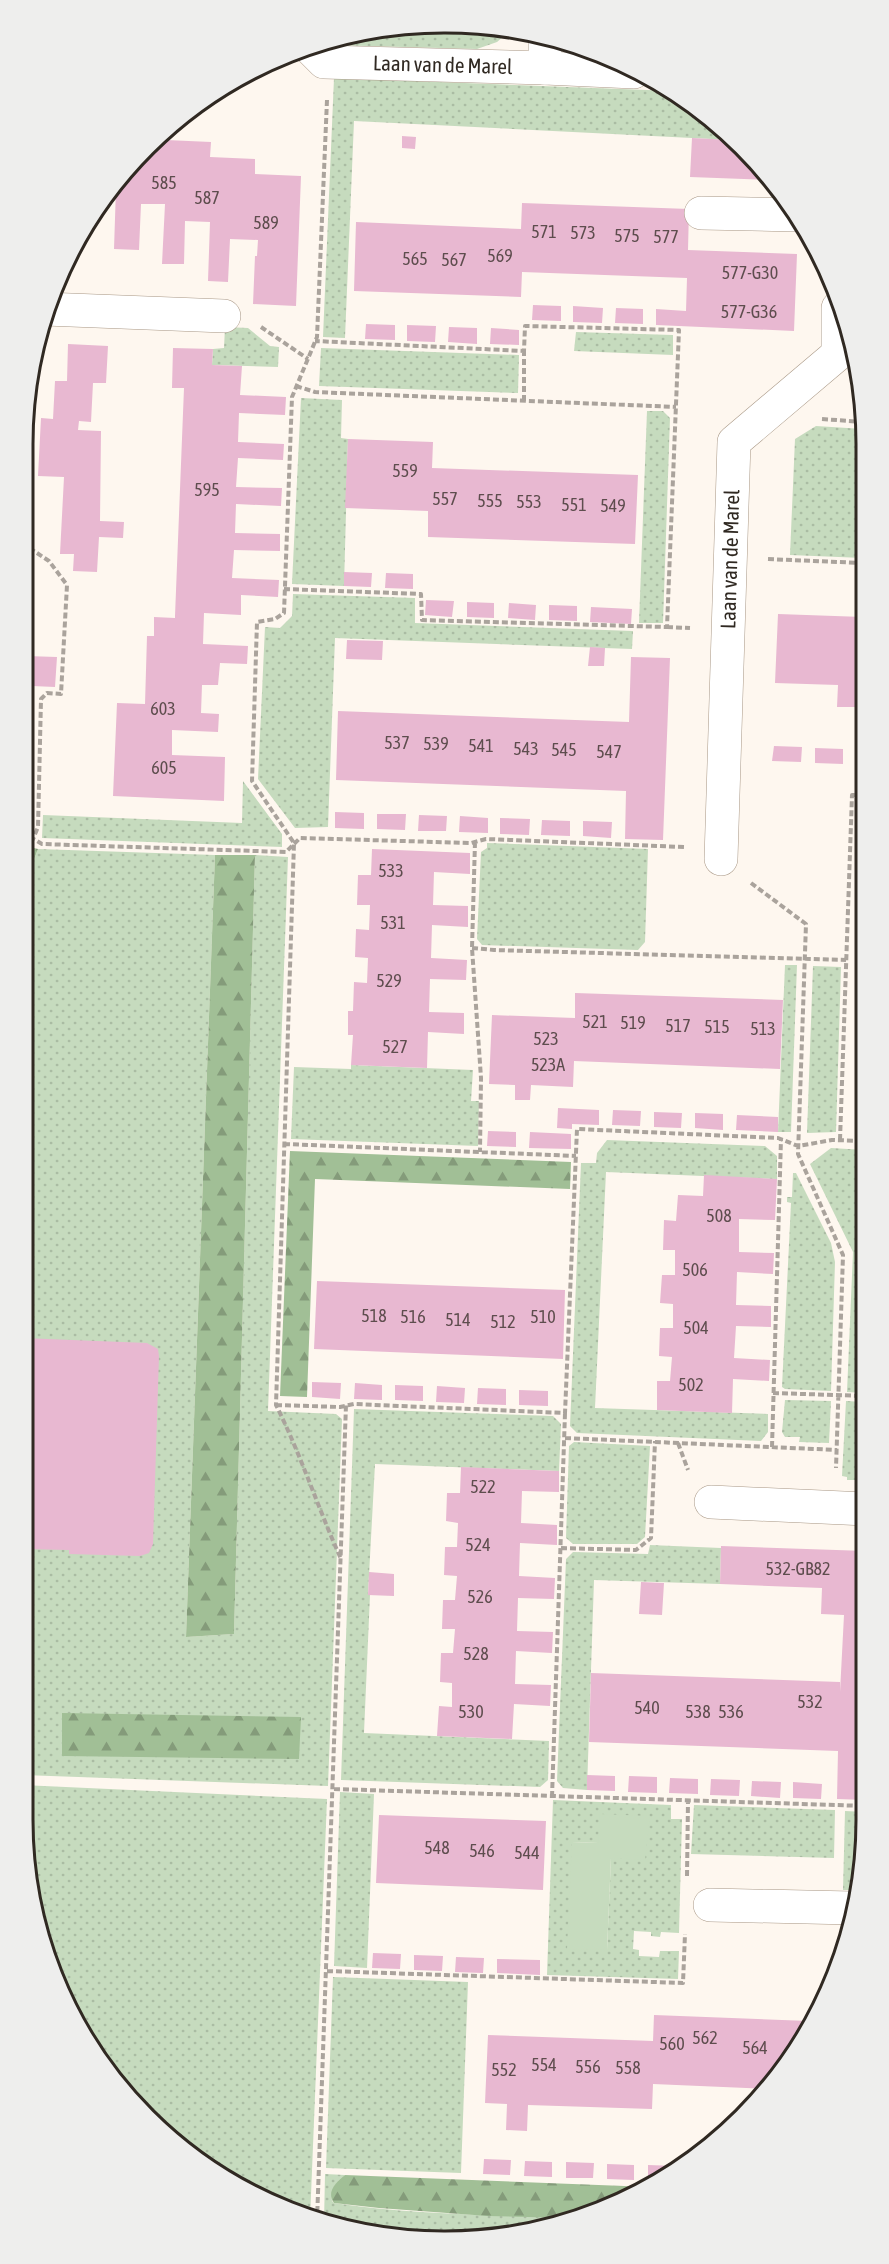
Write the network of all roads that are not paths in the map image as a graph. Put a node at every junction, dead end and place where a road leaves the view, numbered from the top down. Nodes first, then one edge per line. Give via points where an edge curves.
1 (545, 52) edge
2 (319, 55) edge
3 (606, 66) edge
4 (701, 213) dead end
5 (786, 215) edge
6 (56, 309) edge
7 (224, 316) road end
8 (838, 325) edge
9 (721, 854) road end
10 (711, 1502) dead end
11 (850, 1508) edge
12 (698, 1904) road end
13 (846, 1908) edge

1 - 2 street, Laan van de Marel
1 - 3 street, Laan van de Marel
4 - 5 street
6 - 7 street
8 - 9 street, Laan van de Marel via 838,354 734,442
10 - 11 street
12 - 13 street

